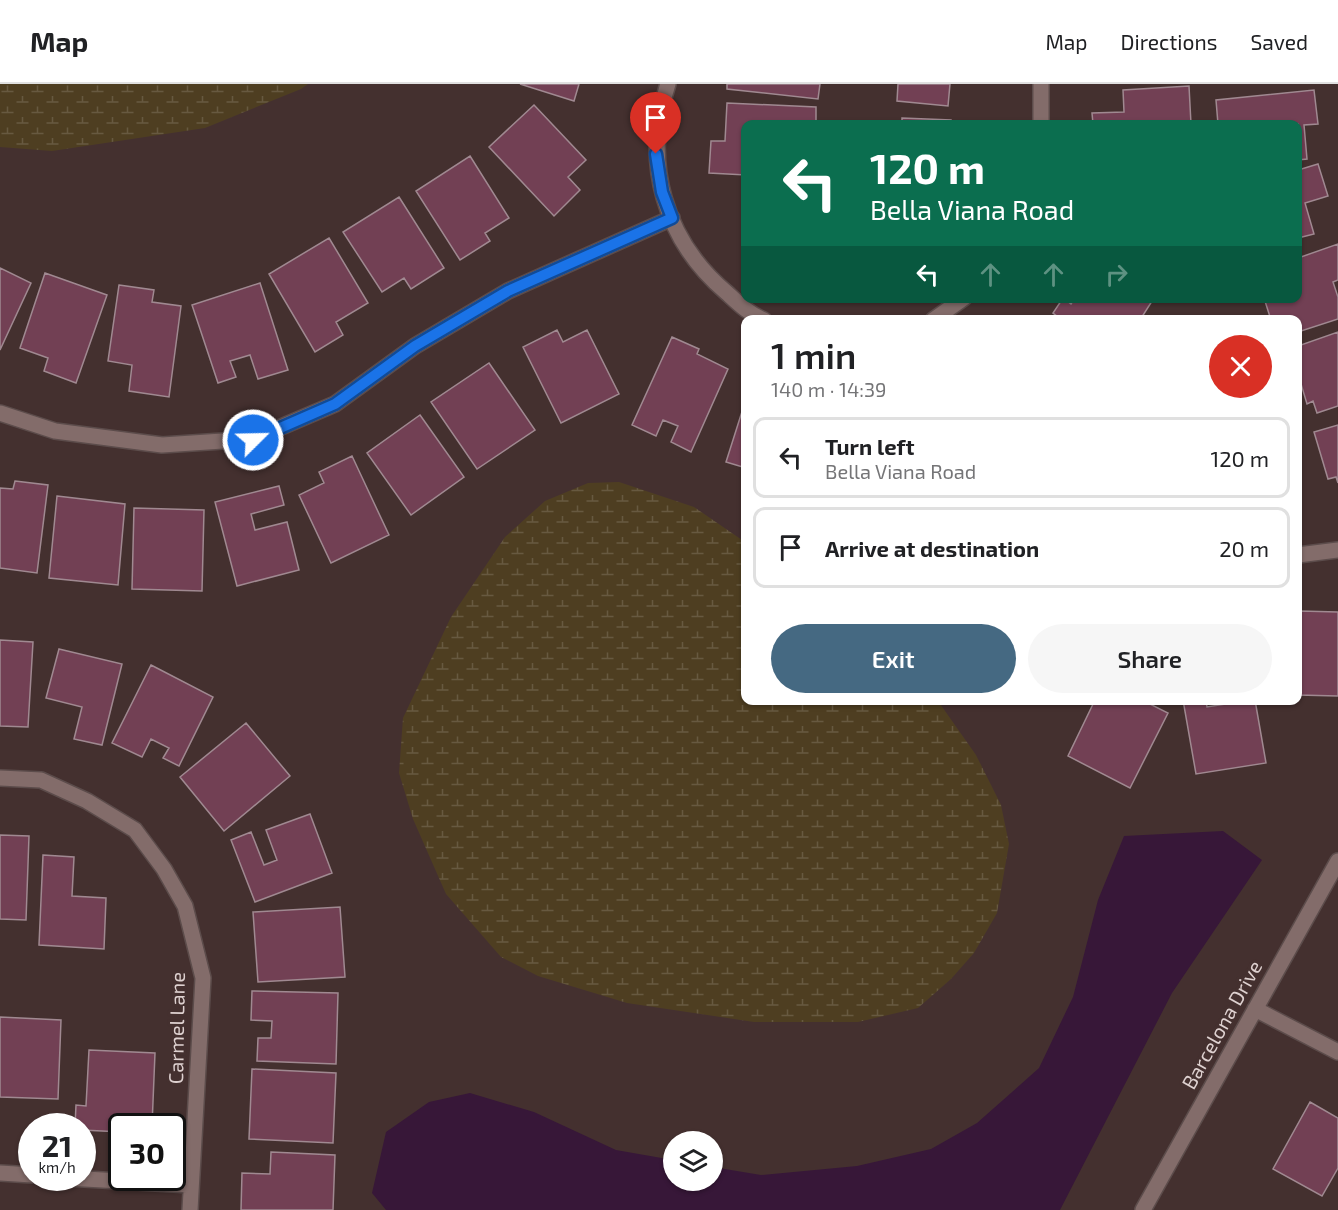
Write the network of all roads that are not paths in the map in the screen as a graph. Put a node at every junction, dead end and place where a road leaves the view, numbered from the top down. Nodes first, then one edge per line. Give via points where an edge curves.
1 (668, 84) edge
2 (1041, 84) edge
3 (1041, 120) edge
4 (672, 218) junction
5 (957, 303) edge
6 (753, 315) edge
7 (940, 315) edge
8 (0, 413) edge
9 (1338, 550) edge
10 (1302, 554) edge
11 (0, 778) edge
12 (1338, 861) edge
13 (1255, 1009) junction
14 (1338, 1052) edge
15 (0, 1173) edge
16 (18, 1174) edge
17 (96, 1180) edge
18 (191, 1185) junction
19 (190, 1210) edge
20 (1143, 1210) edge

1 - 4 street via 662,100 656,154 662,192
2 - 3 street
4 - 6 street via 685,249 717,285
4 - 8 street via 508,291 415,346 335,404 253,440 162,445 56,431
5 - 7 street
9 - 10 street
11 - 18 street, Carmel Lane via 41,780 87,801 135,830 185,906 203,978
12 - 13 street, Barcelona Drive
13 - 14 street
13 - 20 street, Barcelona Drive
15 - 16 street
17 - 18 street
18 - 19 street, Carmel Lane

